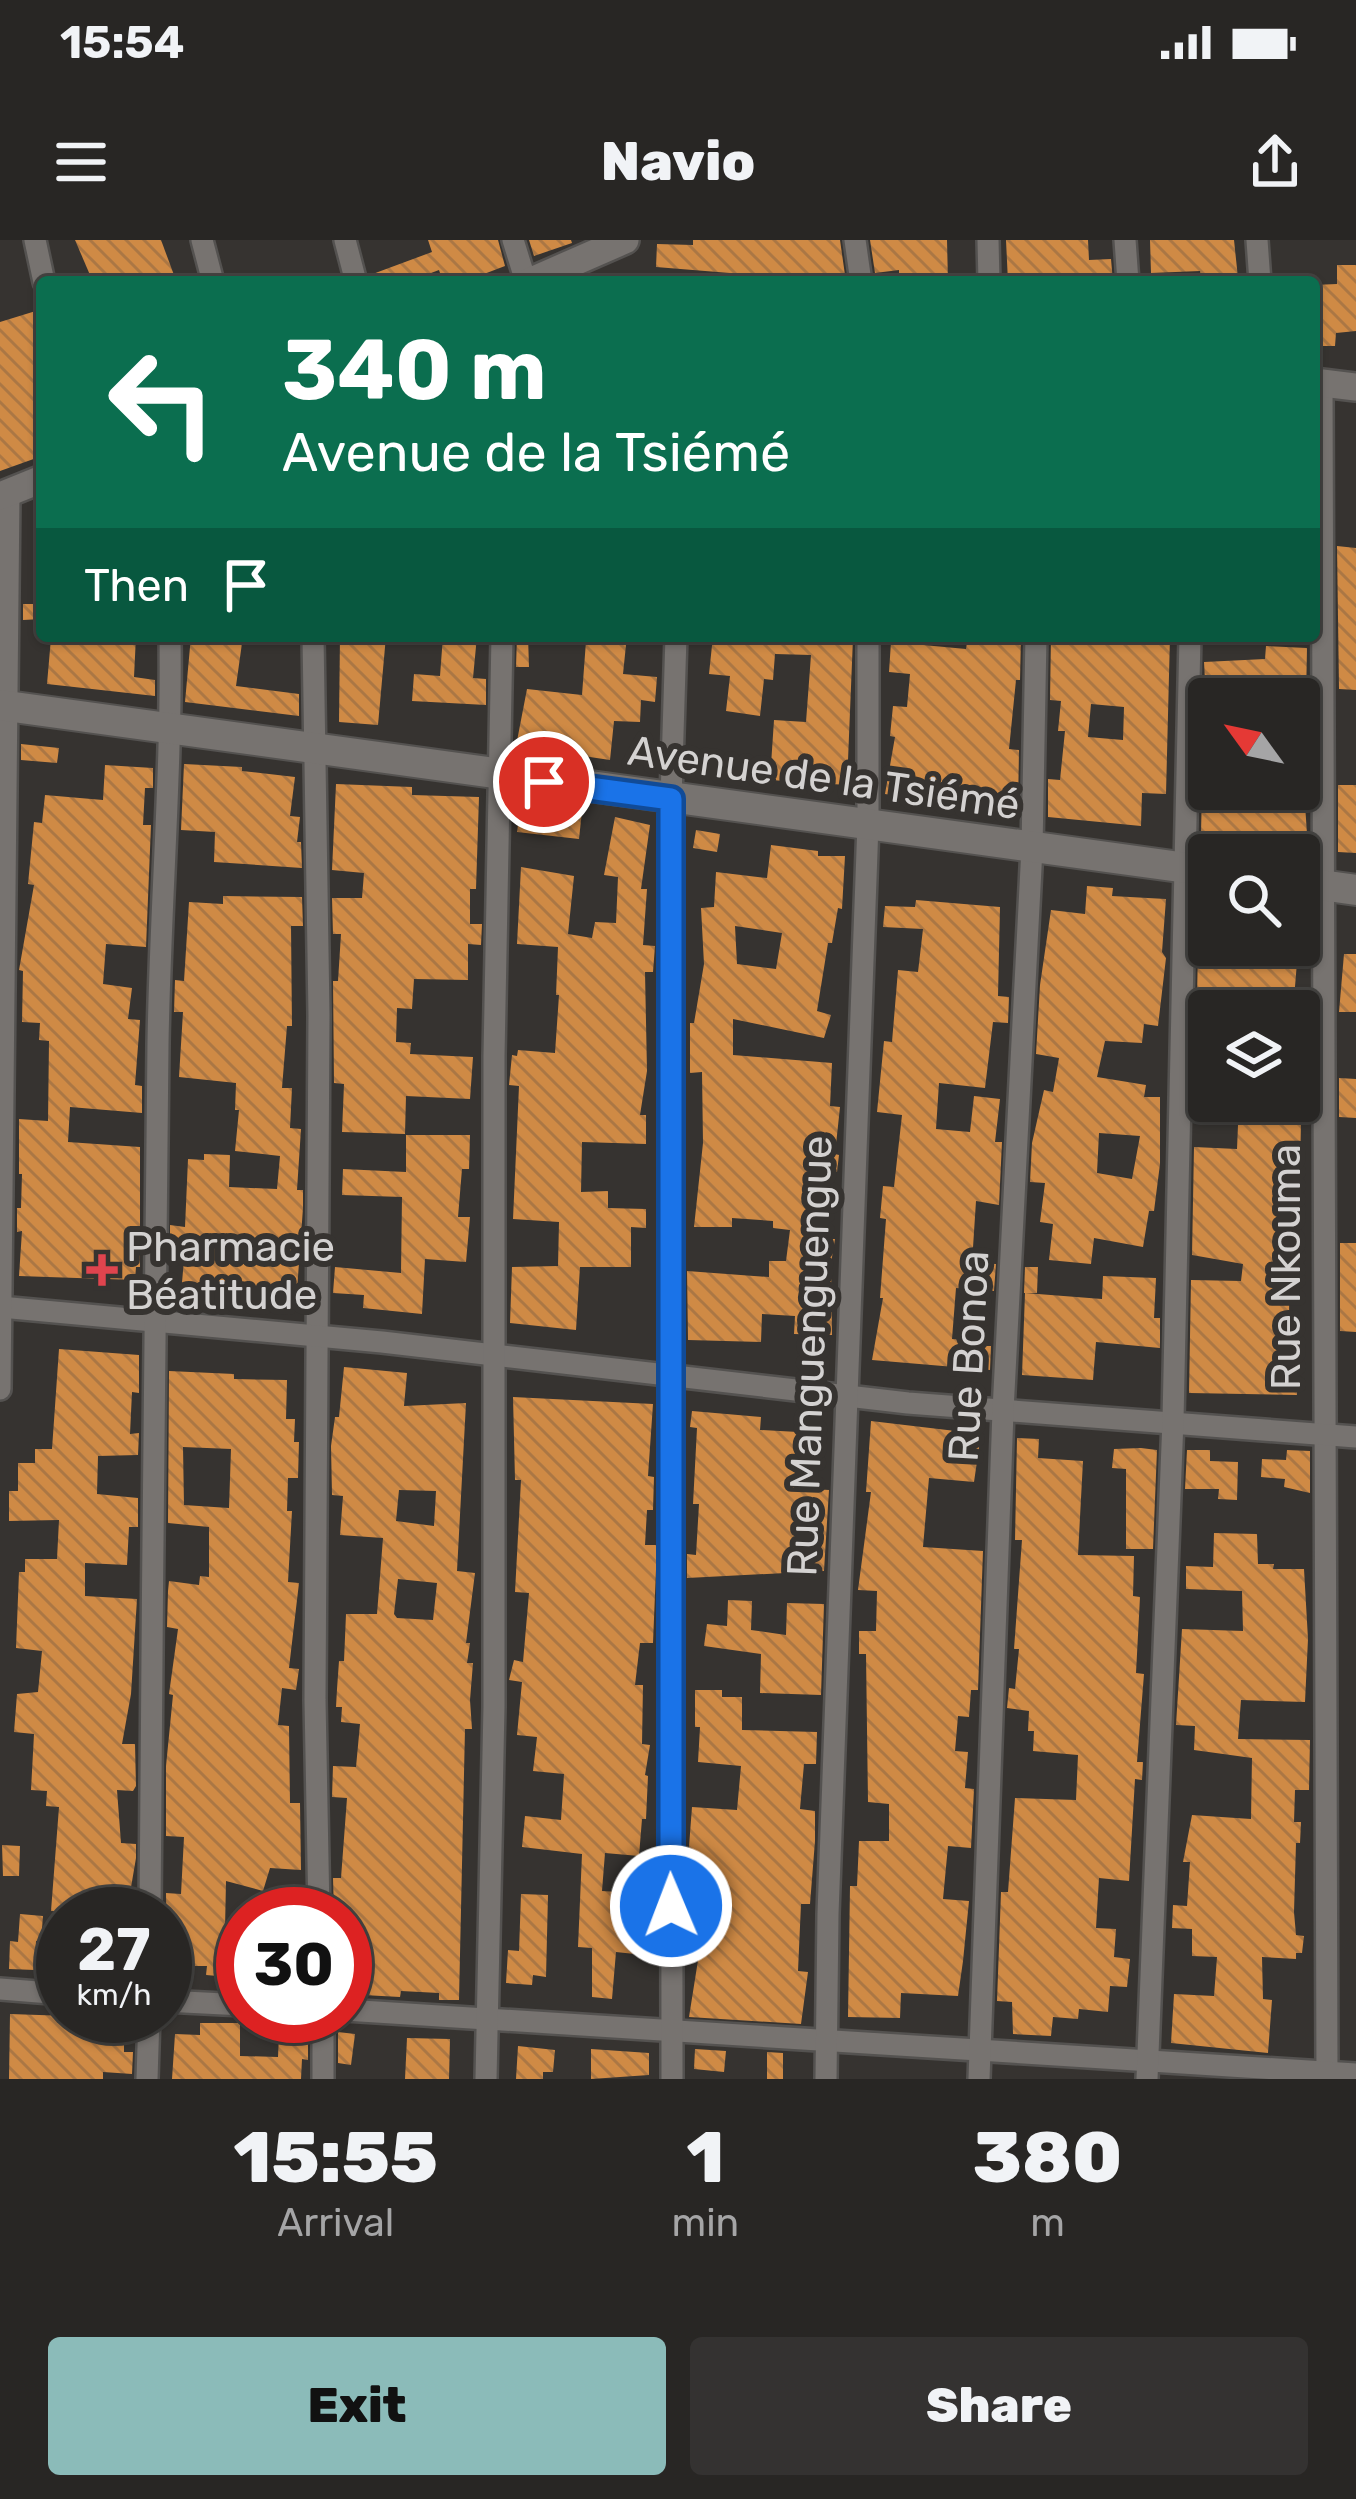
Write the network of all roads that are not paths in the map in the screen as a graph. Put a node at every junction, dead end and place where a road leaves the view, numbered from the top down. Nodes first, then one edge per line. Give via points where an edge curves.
1 (35, 240) edge
2 (202, 240) edge
3 (345, 240) edge
4 (513, 240) edge
5 (625, 240) edge
6 (855, 240) edge
7 (988, 240) edge
8 (1125, 240) edge
9 (1257, 240) edge
10 (43, 276) edge
11 (211, 276) edge
12 (354, 276) edge
13 (525, 276) edge
14 (541, 276) edge
15 (860, 276) edge
16 (989, 276) edge
17 (1128, 276) edge
18 (1260, 276) edge
19 (1320, 383) edge
20 (1356, 386) edge
21 (36, 481) edge
22 (5, 494) edge
23 (170, 642) edge
24 (313, 642) edge
25 (502, 642) edge
26 (676, 642) edge
27 (868, 642) edge
28 (1036, 642) edge
29 (1190, 642) edge
30 (1314, 642) edge
31 (4, 706) edge
32 (172, 728) junction
33 (317, 749) junction
34 (502, 776) junction
35 (671, 799) junction
36 (868, 824) junction
37 (1196, 834) edge
38 (1311, 834) edge
39 (1032, 848) junction
40 (1188, 868) edge
41 (1320, 885) edge
42 (1356, 890) edge
43 (1193, 966) edge
44 (1312, 966) edge
45 (1, 1307) edge
46 (154, 1319) junction
47 (318, 1336) junction
48 (495, 1354) junction
49 (674, 1374) junction
50 (0, 1390) edge
51 (848, 1397) junction
52 (1004, 1411) junction
53 (1173, 1420) junction
54 (1324, 1433) junction
55 (1356, 1437) edge
56 (150, 1887) edge
57 (319, 1887) edge
58 (0, 1989) edge
59 (36, 1992) edge
60 (372, 2012) edge
61 (485, 2019) junction
62 (673, 2032) junction
63 (827, 2041) junction
64 (148, 2043) edge
65 (323, 2043) edge
66 (980, 2049) junction
67 (1148, 2070) edge
68 (1356, 2074) edge
69 (1327, 2075) edge
70 (147, 2079) edge
71 (322, 2079) edge
72 (486, 2079) edge
73 (671, 2079) edge
74 (826, 2079) edge
75 (979, 2079) edge

1 - 10 street
2 - 11 street
3 - 12 street
4 - 13 street
5 - 14 street
6 - 15 street
7 - 16 street
8 - 17 street
9 - 18 street
19 - 20 street
21 - 22 street
22 - 31 street
23 - 32 street
24 - 33 street
25 - 34 street
26 - 35 street
27 - 36 street, Rue Manguenguengue
28 - 39 street, Rue Bonoa
29 - 37 street
30 - 38 street, Rue Nkouma
31 - 32 main road, Avenue de la Tsiémé
31 - 45 street
32 - 33 main road, Avenue de la Tsiémé
32 - 46 street
33 - 34 main road, Avenue de la Tsiémé
33 - 47 street
34 - 35 main road, Avenue de la Tsiémé
34 - 48 street
35 - 36 main road, Avenue de la Tsiémé
35 - 49 street
36 - 39 main road, Avenue de la Tsiémé
36 - 51 street, Rue Manguenguengue
39 - 40 main road, Avenue de la Tsiémé
39 - 52 street, Rue Bonoa
41 - 42 main road
43 - 53 street
44 - 54 street, Rue Nkouma
45 - 46 street
45 - 50 street
46 - 47 street
46 - 56 street
47 - 48 street
47 - 57 street
48 - 49 street
48 - 61 street
49 - 51 street
49 - 62 street
51 - 52 street
51 - 63 street, Rue Manguenguengue
52 - 53 street
52 - 66 street, Rue Bonoa
53 - 54 street
53 - 67 street
54 - 55 street
54 - 69 street, Rue Nkouma
58 - 59 street
60 - 61 street
61 - 62 street
61 - 72 street
62 - 63 street
62 - 73 street
63 - 66 street
63 - 74 street, Rue Manguenguengue
64 - 70 street
65 - 71 street
66 - 67 street
66 - 75 street, Rue Bonoa
67 - 69 street
68 - 69 street

